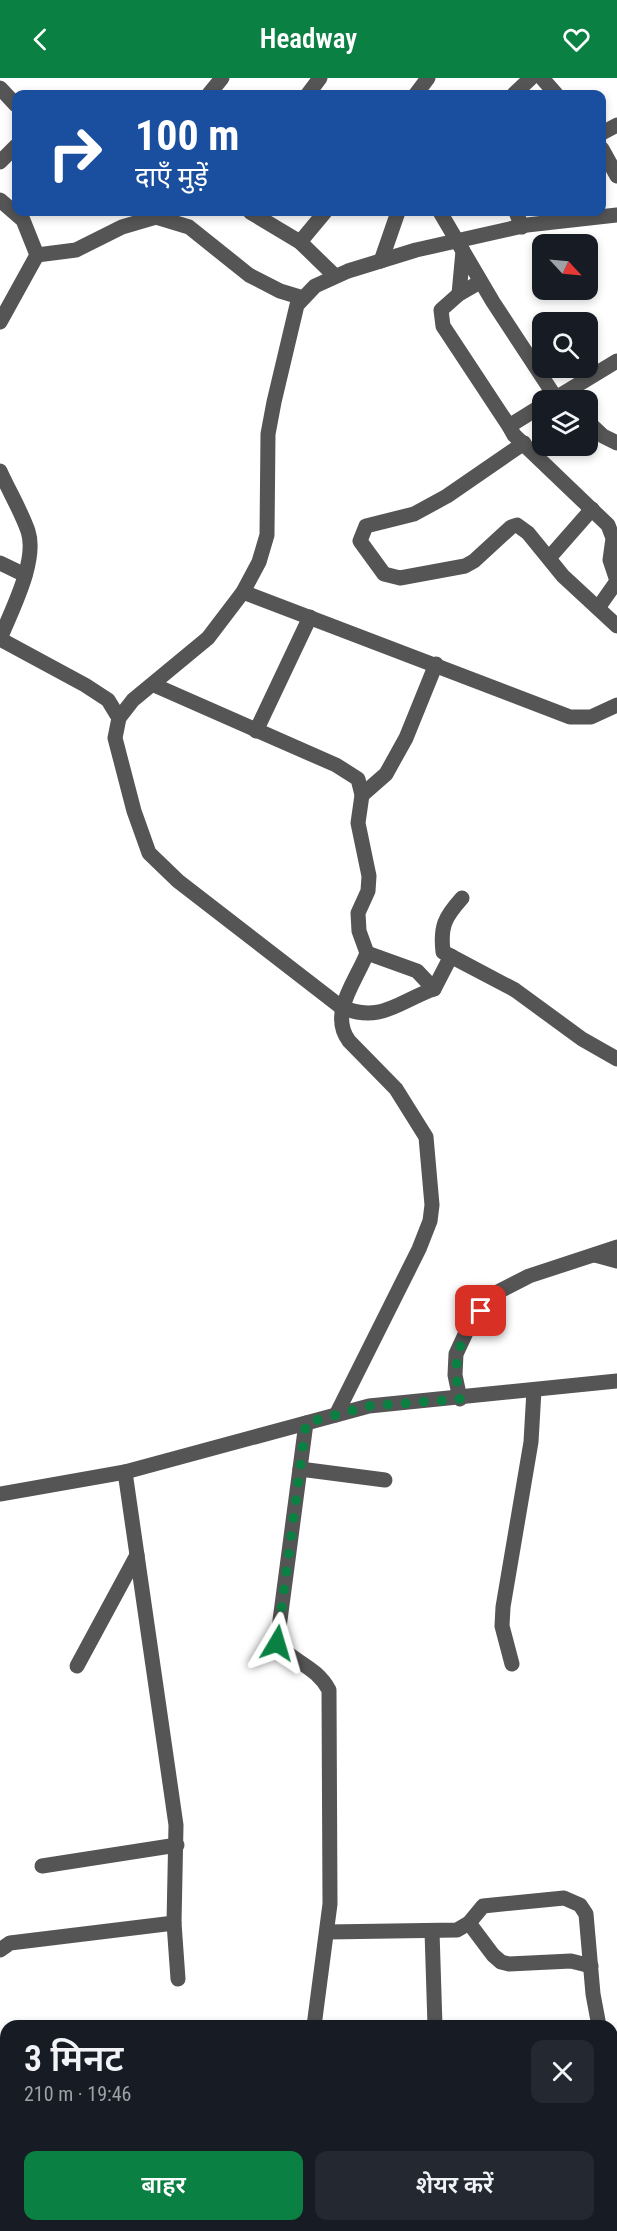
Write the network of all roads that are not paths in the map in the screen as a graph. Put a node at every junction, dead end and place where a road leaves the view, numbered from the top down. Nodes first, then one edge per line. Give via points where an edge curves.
1 (222, 78) edge
2 (531, 78) edge
3 (542, 78) edge
4 (0, 88) edge
5 (212, 90) edge
6 (518, 90) edge
7 (552, 90) edge
8 (12, 101) edge
9 (12, 150) edge
10 (606, 156) edge
11 (0, 162) edge
12 (617, 176) edge
13 (0, 200) edge
14 (12, 210) edge
15 (617, 215) edge
16 (18, 216) edge
17 (147, 216) edge
18 (158, 216) edge
19 (257, 216) edge
20 (322, 216) edge
21 (397, 216) edge
22 (442, 216) edge
23 (518, 216) edge
24 (522, 227) junction
25 (300, 242) junction
26 (460, 246) junction
27 (37, 255) junction
28 (381, 261) junction
29 (335, 276) junction
30 (480, 282) junction
31 (459, 294) junction
32 (303, 298) junction
33 (0, 322) edge
34 (617, 361) edge
35 (550, 390) edge
36 (572, 390) edge
37 (532, 414) edge
38 (509, 426) junction
39 (598, 431) edge
40 (524, 443) junction
41 (617, 443) edge
42 (0, 471) edge
43 (592, 509) junction
44 (549, 558) junction
45 (0, 563) edge
46 (25, 575) junction
47 (243, 592) junction
48 (598, 608) junction
49 (310, 617) junction
50 (617, 626) edge
51 (0, 639) edge
52 (436, 664) junction
53 (154, 685) junction
54 (617, 705) edge
55 (119, 718) junction
56 (256, 731) junction
57 (362, 795) junction
58 (462, 898) dead end
59 (367, 952) junction
60 (451, 956) junction
61 (434, 988) junction
62 (341, 1007) junction
63 (617, 1059) edge
64 (617, 1247) edge
65 (595, 1255) junction
66 (617, 1261) edge
67 (617, 1381) edge
68 (534, 1390) junction
69 (460, 1399) junction
70 (336, 1415) junction
71 (306, 1423) junction
72 (300, 1469) junction
73 (125, 1472) junction
74 (385, 1480) dead end
75 (0, 1494) edge
76 (137, 1555) junction
77 (512, 1664) dead end
78 (77, 1666) dead end
79 (177, 1845) junction
80 (42, 1866) dead end
81 (174, 1923) junction
82 (469, 1923) junction
83 (432, 1931) junction
84 (327, 1932) junction
85 (0, 1950) edge
86 (591, 1966) junction
87 (178, 1978) dead end
88 (315, 2020) edge
89 (435, 2020) edge
90 (598, 2020) edge

1 - 5 street
2 - 6 street
3 - 7 street
4 - 8 street
9 - 11 street
10 - 12 street
13 - 14 street
15 - 24 street
16 - 27 street
17 - 27 street via 76,250
18 - 32 street via 189,227 249,275
19 - 25 street
20 - 25 street
21 - 28 street
22 - 26 street
23 - 24 street
24 - 26 street
25 - 29 street
26 - 28 street
26 - 30 street
26 - 31 street
27 - 33 street
28 - 29 street
29 - 32 street via 315,286
30 - 31 street
30 - 35 street
31 - 38 street via 441,310 440,319
32 - 47 street via 297,305 268,434 267,535 259,562
34 - 36 street
37 - 38 street
38 - 40 street
39 - 41 street
40 - 43 street
40 - 44 street via 414,514 366,526 360,541 391,578 465,566 517,525
42 - 46 street via 28,533 30,548
43 - 44 street
43 - 48 street via 612,532 610,560 617,575 615,587
44 - 48 street
45 - 46 street
46 - 51 street
47 - 49 street
47 - 53 street via 208,638
48 - 50 street
49 - 52 street
49 - 56 street
51 - 55 street via 108,700
52 - 54 street via 570,717 591,717
52 - 57 street via 406,738 386,774
53 - 55 street via 133,700
53 - 56 street
55 - 62 street via 116,738 149,853 178,881
56 - 57 street via 336,765 358,779
57 - 59 street via 358,823 369,876 368,891 358,913 359,931
58 - 60 street via 441,932 442,952
59 - 61 street via 417,971
59 - 62 street
60 - 61 street
60 - 63 street via 515,990 582,1039
61 - 62 street via 395,1009 372,1015
62 - 70 street via 342,1033 396,1089 426,1137 432,1205 419,1249
64 - 65 street
65 - 66 street
65 - 69 street via 529,1276 492,1295 469,1326 456,1354
67 - 68 street
68 - 69 street
68 - 77 street via 531,1442 503,1607 502,1626
69 - 70 street via 369,1406
70 - 71 street
71 - 72 street
71 - 73 street
72 - 74 street
72 - 84 street via 277,1643 321,1674 329,1690
73 - 75 street
73 - 76 street
76 - 78 street
76 - 79 street
79 - 80 street
79 - 81 street
81 - 85 street via 10,1943
81 - 87 street
82 - 83 street via 457,1930
82 - 86 street via 501,1962 571,1961
82 - 86 street via 483,1906 564,1898 573,1901 586,1914
83 - 84 street
83 - 89 street
84 - 88 street
86 - 90 street

